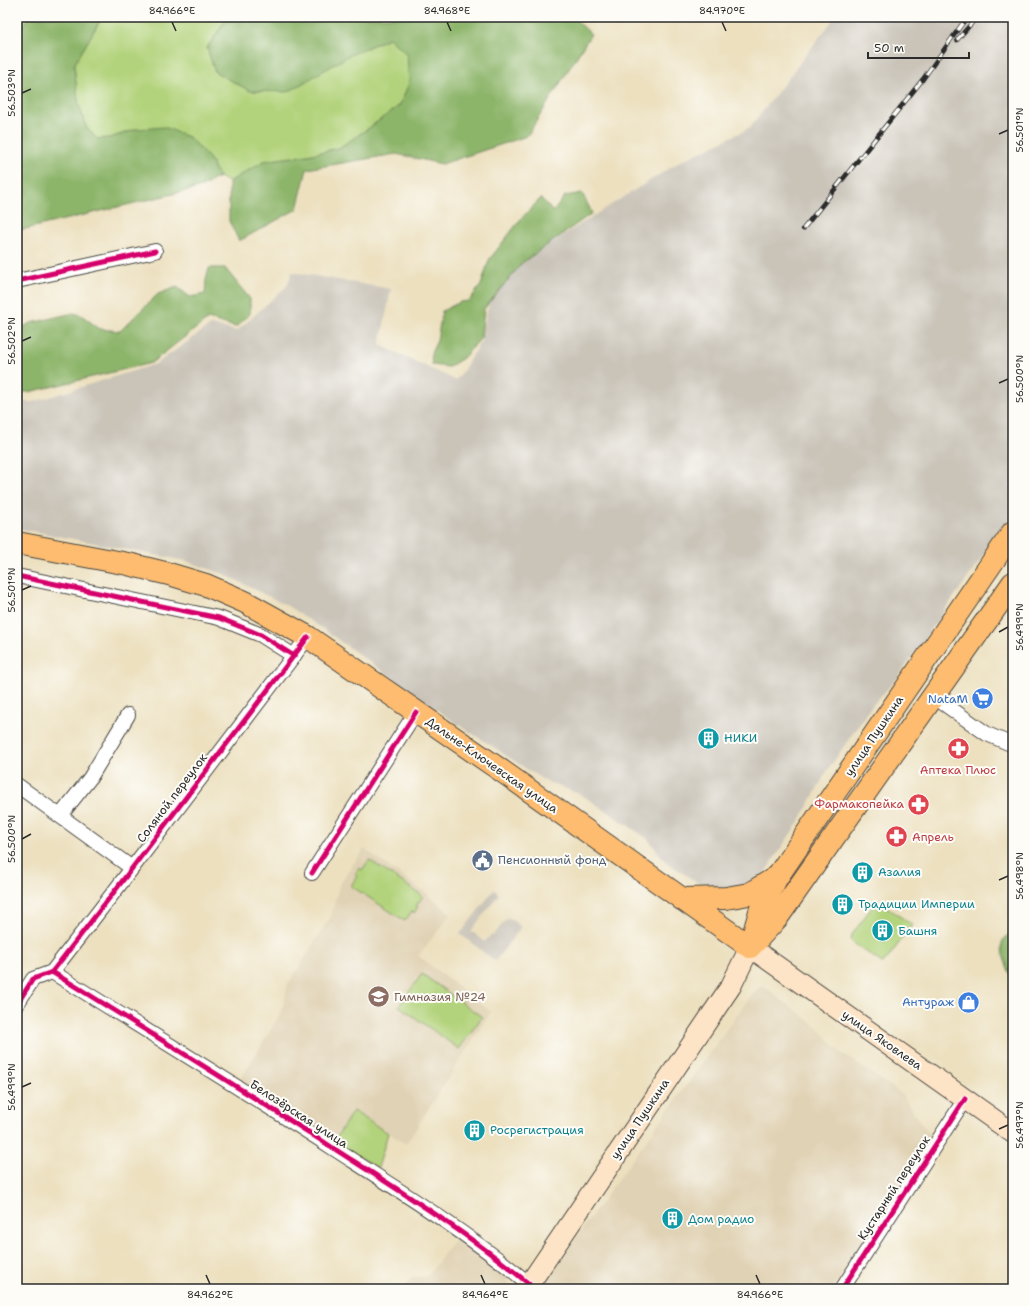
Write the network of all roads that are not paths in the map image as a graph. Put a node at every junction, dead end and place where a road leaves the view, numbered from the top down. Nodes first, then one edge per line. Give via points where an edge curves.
1 (155, 251) dead end
2 (17, 281) edge
3 (1013, 532) edge
4 (17, 543) edge
5 (17, 576) edge
6 (1013, 583) edge
7 (308, 637) junction
8 (294, 656) junction
9 (933, 696) junction
10 (416, 712) junction
11 (128, 715) dead end
12 (1013, 745) edge
13 (17, 785) edge
14 (60, 816) junction
15 (132, 868) junction
16 (312, 873) dead end
17 (777, 877) junction
18 (682, 898) junction
19 (750, 947) junction
20 (52, 972) junction
21 (17, 1004) edge
22 (965, 1099) junction
23 (1013, 1133) edge
24 (527, 1286) edge
25 (842, 1289) edge

1 - 2 street
3 - 17 main road, улица Пушкина
4 - 7 main road, Дальне-Ключевская улица via 128,564 206,585 245,602
5 - 8 street via 219,618 261,635
6 - 9 main road, улица Пушкина
7 - 8 street, Соляной переулок
7 - 10 main road, Дальне-Ключевская улица
8 - 15 street, Соляной переулок
9 - 12 street via 987,734
9 - 19 main road, улица Пушкина via 777,918
10 - 16 street
10 - 18 main road, Дальне-Ключевская улица
11 - 14 street via 90,778
13 - 14 street
14 - 15 street
15 - 20 street, Соляной переулок
17 - 18 main road via 749,894 726,898
17 - 19 main road, улица Пушкина via 761,908
18 - 19 main road, Дальне-Ключевская улица
19 - 22 main road, улица Яковлева
19 - 24 main road, улица Пушкина via 731,986
20 - 21 street via 33,979
20 - 24 street, Белозёрская улица via 233,1083 412,1198 512,1269
22 - 23 main road, улица Яковлева
22 - 25 street, Кустарный переулок

